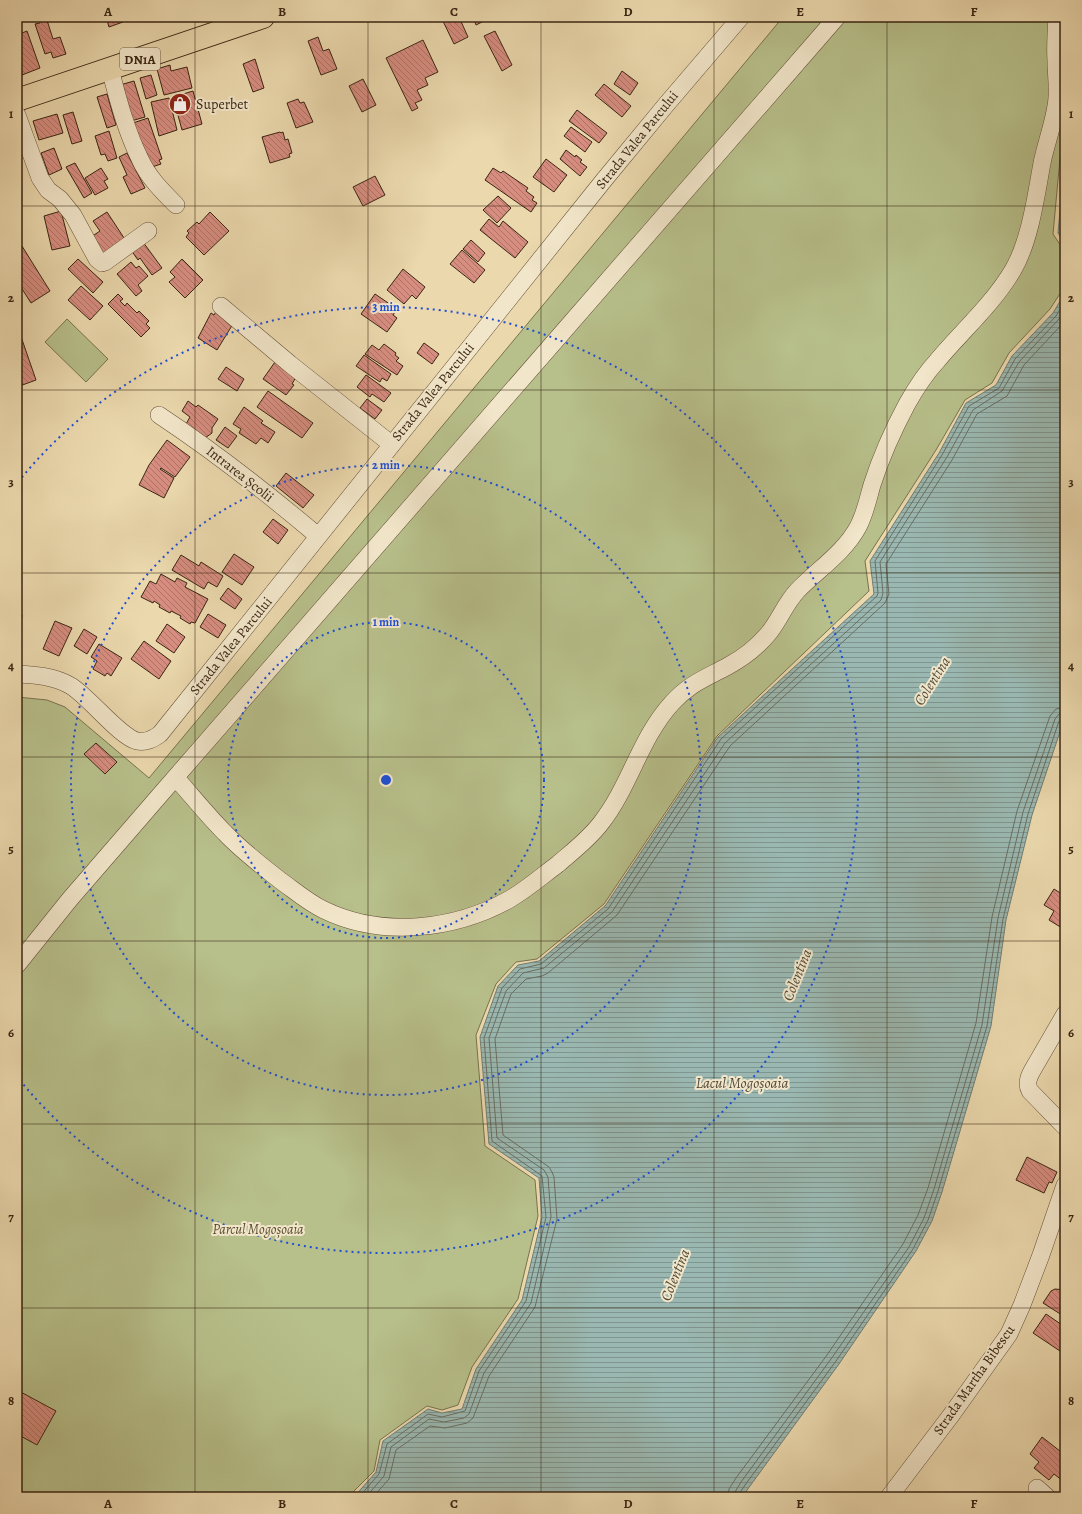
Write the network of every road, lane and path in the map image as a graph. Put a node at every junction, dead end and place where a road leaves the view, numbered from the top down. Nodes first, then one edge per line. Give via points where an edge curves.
1 (263, 17) edge
2 (741, 17) edge
3 (837, 17) edge
4 (1057, 17) edge
5 (240, 21) edge
6 (1060, 35) edge
7 (110, 69) junction
8 (17, 100) edge
9 (17, 115) edge
10 (176, 205) dead end
11 (148, 231) dead end
12 (221, 306) dead end
13 (159, 415) dead end
14 (391, 444) junction
15 (318, 536) junction
16 (17, 674) edge
17 (176, 778) junction
18 (17, 965) edge
19 (1065, 1014) edge
20 (1065, 1127) edge
21 (1065, 1185) edge
22 (888, 1497) edge

1 - 5 main road, DN1A
2 - 14 street, Strada Valea Parcului via 632,146
3 - 17 street
4 - 6 street
5 - 7 main road, DN1A
6 - 17 street via 1057,104 1047,140 1033,213 1013,271 921,381 896,423 858,527 846,544 793,595 770,633 751,651 728,666 702,678 672,703 645,742 617,799 599,825 576,849 510,898 483,911 456,920 416,927 379,926 323,910 295,892 224,832
7 - 8 main road, DN1A
7 - 10 street via 140,160 158,188
9 - 11 street via 40,178 72,215 97,259 105,262
12 - 14 street
13 - 15 street, Intrarea Școlii via 221,458
14 - 15 street, Strada Valea Parcului
15 - 16 street, Strada Valea Parcului via 190,698 154,738 143,742 130,738 87,698 60,680 47,676
17 - 18 street
19 - 20 street via 1028,1078 1027,1086
21 - 22 street, Strada Martha Bibescu via 1009,1334

